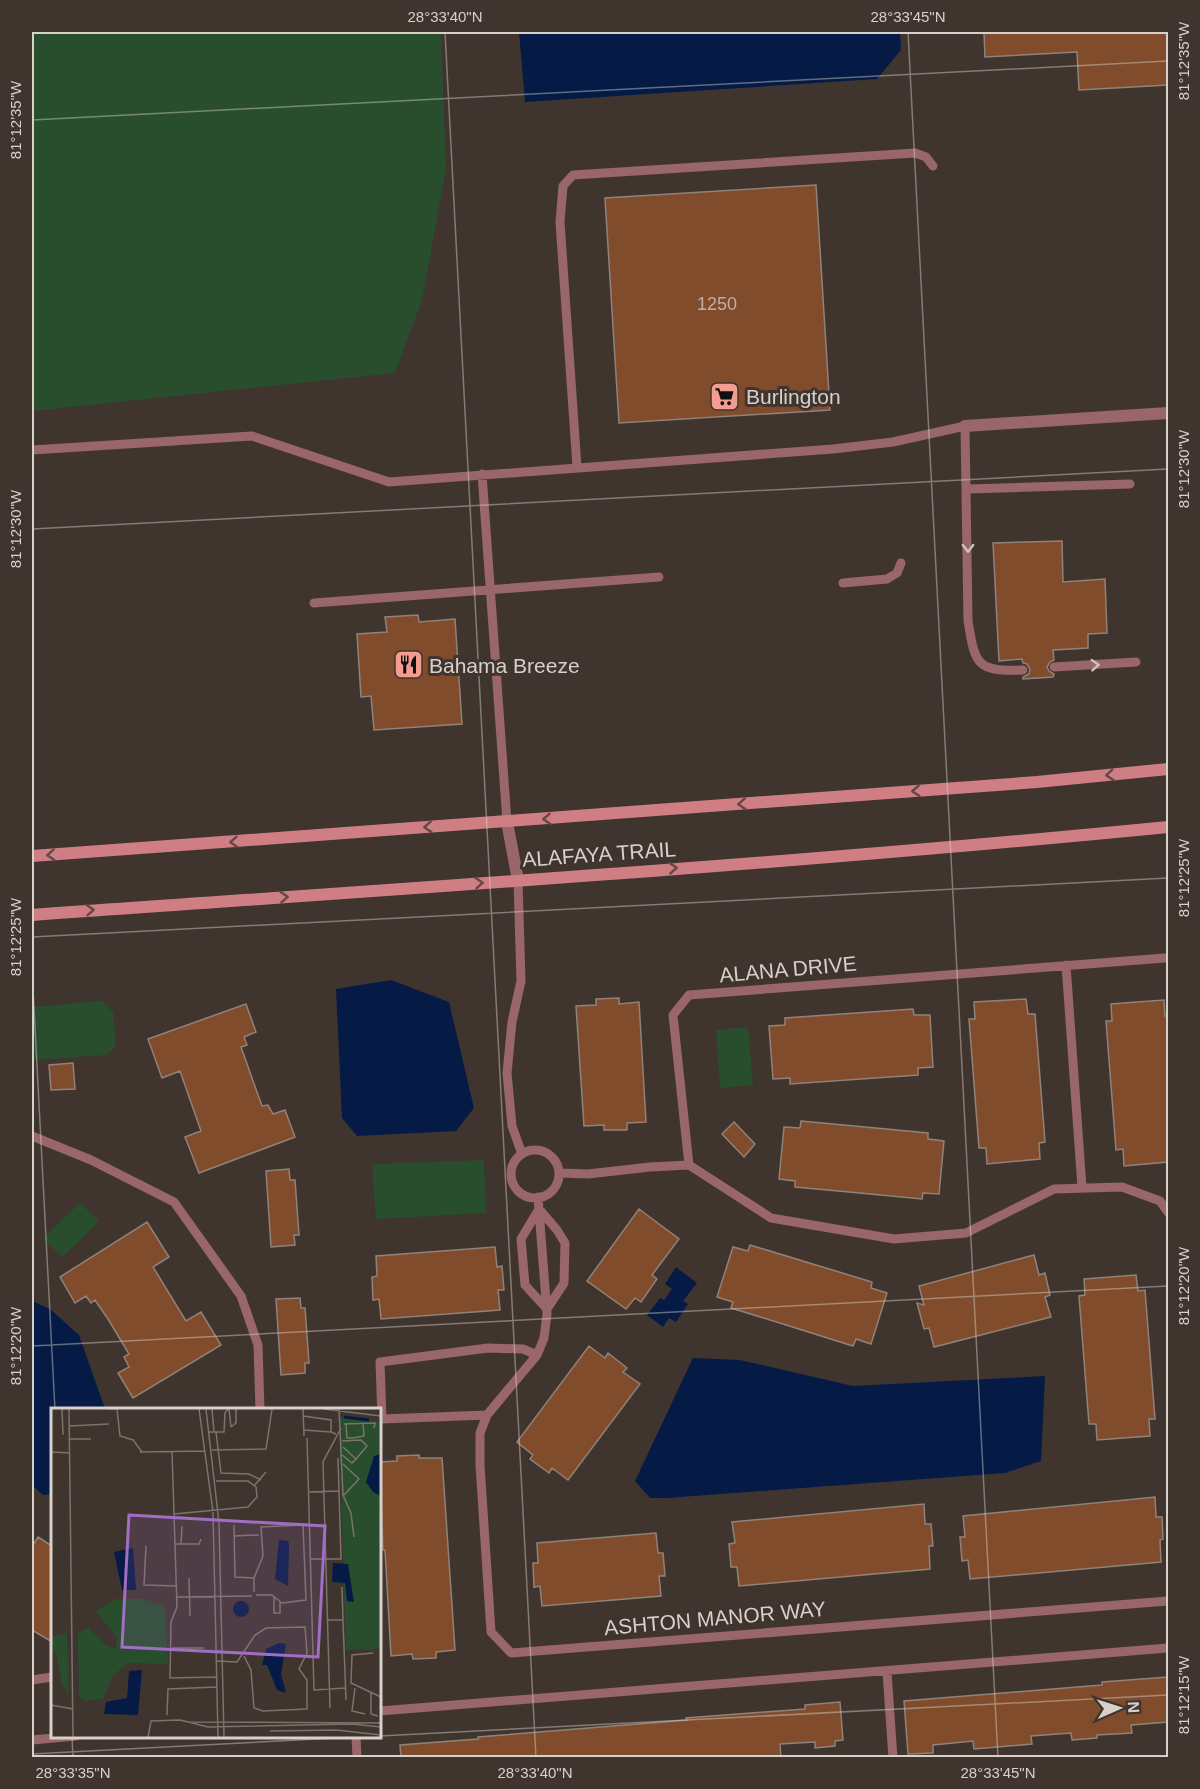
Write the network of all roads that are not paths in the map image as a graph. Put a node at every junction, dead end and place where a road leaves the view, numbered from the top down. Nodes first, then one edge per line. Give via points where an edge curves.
1 (933, 166) dead end
2 (1168, 413) edge
3 (965, 426) junction
4 (32, 450) edge
5 (576, 467) junction
6 (482, 474) junction
7 (1130, 484) dead end
8 (968, 489) junction
9 (901, 563) dead end
10 (659, 577) dead end
11 (843, 583) dead end
12 (491, 590) junction
13 (314, 603) dead end
14 (1136, 662) dead end
15 (1054, 667) dead end
16 (1023, 670) dead end
17 (1168, 769) edge
18 (507, 822) junction
19 (1168, 827) edge
20 (32, 856) edge
21 (518, 880) junction
22 (32, 915) edge
23 (1165, 958) dead end
24 (1066, 965) junction
25 (32, 1136) edge
26 (522, 1154) junction
27 (689, 1166) junction
28 (559, 1173) junction
29 (1082, 1188) junction
30 (538, 1197) junction
31 (539, 1209) junction
32 (1168, 1212) edge
33 (547, 1309) junction
34 (537, 1355) junction
35 (260, 1408) edge
36 (487, 1415) junction
37 (1168, 1601) edge
38 (1168, 1648) edge
39 (887, 1672) junction
40 (51, 1677) edge
41 (32, 1680) edge
42 (381, 1712) edge
43 (61, 1738) edge
44 (356, 1738) edge
45 (32, 1740) edge
46 (357, 1758) edge
47 (893, 1758) edge

1 - 5 lane via 926,157 915,153 573,175 563,186 560,222
2 - 3 street
3 - 5 lane via 893,442 833,449
3 - 8 lane
4 - 6 lane via 252,436 389,482
5 - 6 lane
6 - 12 lane
7 - 8 lane
8 -> 16 lane via 968,621 973,652 989,668
9 - 11 lane via 897,573 886,579
10 - 12 lane
12 - 13 lane
12 - 18 lane
15 -> 14 lane
17 -> 18 main road, ALAFAYA TRAIL
18 -> 20 main road, ALAFAYA TRAIL
18 - 21 street
21 -> 19 main road, ALAFAYA TRAIL
22 -> 21 main road, ALAFAYA TRAIL
21 - 26 lane via 521,981 507,1074 512,1126
23 - 24 lane, ALANA DRIVE
24 - 27 lane, ALANA DRIVE via 689,995 672,1014
24 - 29 lane
25 - 35 lane via 91,1160 174,1202 242,1296 258,1345
26 - 28 lane via 532,1150 547,1153
26 - 30 lane via 513,1164 512,1180 520,1192
27 - 28 lane
27 - 29 lane via 771,1218 894,1239 966,1233 1054,1189
28 - 30 lane via 554,1188
29 - 32 lane via 1122,1187 1160,1201
30 - 31 lane, ASHTON MANOR WAY
31 - 33 lane, ASHTON MANOR WAY
31 - 33 lane via 521,1239 525,1285
31 - 33 lane via 565,1244 564,1283
33 - 34 lane, ASHTON MANOR WAY via 544,1338
34 - 36 lane, ASHTON MANOR WAY
34 - 36 lane via 523,1348 488,1348 380,1362 382,1419
36 - 37 lane, ASHTON MANOR WAY via 480,1433 480,1465 491,1632 511,1653
38 - 39 lane
39 - 42 lane
39 - 47 lane
40 - 41 lane
43 - 45 lane
44 - 46 lane

